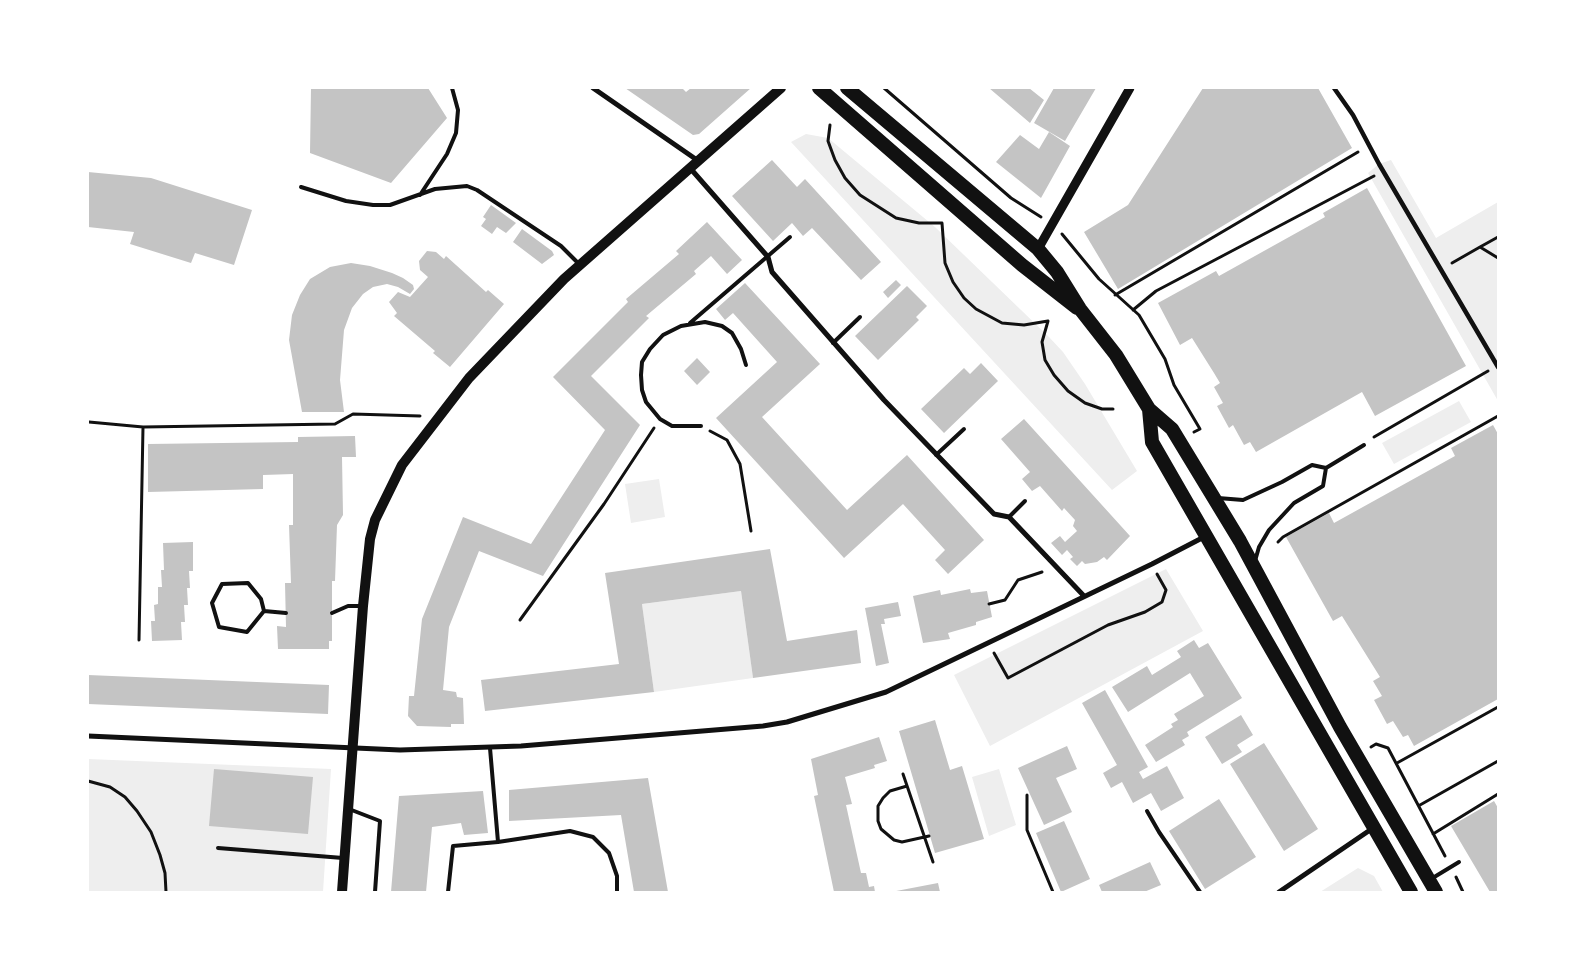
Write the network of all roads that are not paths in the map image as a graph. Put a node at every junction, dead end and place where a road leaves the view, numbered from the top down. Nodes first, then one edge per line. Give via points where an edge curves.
1 (452, 88) edge
2 (593, 88) edge
3 (781, 88) edge
4 (819, 88) edge
5 (847, 88) edge
6 (1130, 88) edge
7 (1334, 88) edge
8 (693, 164) junction
9 (301, 187) dead end
10 (420, 195) junction
11 (790, 237) dead end
12 (1038, 249) junction
13 (768, 257) junction
14 (579, 264) junction
15 (1080, 309) junction
16 (860, 317) dead end
17 (690, 323) junction
18 (833, 343) junction
19 (746, 365) dead end
20 (1498, 366) edge
21 (1149, 409) junction
22 (701, 426) road end
23 (964, 428) dead end
24 (1364, 445) dead end
25 (936, 455) junction
26 (1326, 468) junction
27 (1216, 498) junction
28 (1025, 501) dead end
29 (1009, 517) junction
30 (1207, 535) junction
31 (1254, 565) junction
32 (1084, 596) junction
33 (363, 606) junction
34 (264, 611) junction
35 (286, 613) dead end
36 (332, 613) dead end
37 (88, 736) edge
38 (353, 748) junction
39 (490, 748) junction
40 (349, 809) junction
41 (1147, 811) dead end
42 (1373, 828) junction
43 (498, 842) junction
44 (218, 848) dead end
45 (345, 858) junction
46 (1459, 862) dead end
47 (1429, 880) junction
48 (342, 892) edge
49 (375, 892) edge
50 (448, 892) edge
51 (617, 892) edge
52 (1200, 892) edge
53 (1279, 892) edge
54 (1411, 892) edge
55 (1436, 892) edge

1 - 10 lane via 458,110 456,133 447,154
2 - 8 street
3 - 8 main road
4 - 15 highway via 1022,265
5 - 12 highway
6 - 12 street
7 - 20 street via 1353,115
8 - 13 street
8 - 14 main road
9 - 10 lane via 346,201 373,205 390,204
10 - 14 lane via 453,186 477,190 561,246
11 - 13 lane
12 - 15 highway
13 - 17 lane
13 - 18 street via 772,272
14 - 33 main road via 468,378 402,465 375,520
15 - 21 highway via 1116,355
16 - 18 lane
17 - 19 lane via 722,326 732,333
17 - 22 lane via 664,335 650,349 642,362 642,390 646,402 660,419 672,426
18 - 25 street
21 - 27 highway via 1172,429
21 - 30 highway via 1152,442
23 - 25 lane
24 - 26 lane
25 - 29 street via 994,514
26 - 27 lane via 1312,465 1243,500
26 - 31 lane via 1323,486 1294,504 1268,530
27 - 31 highway
28 - 29 lane
29 - 32 street
30 - 32 street
30 - 42 highway
31 - 47 highway via 1340,727
32 - 39 street via 875,696 787,722
33 - 36 lane via 348,606
33 - 38 main road
34 - 34 lane via 246,632 219,627 212,603 222,584 248,584 261,599
34 - 35 lane
37 - 38 street
38 - 39 street
38 - 40 main road
39 - 43 lane
40 - 45 main road
40 - 49 lane via 380,821
41 - 52 lane
42 - 53 street
42 - 54 highway
43 - 50 lane via 453,846
43 - 51 lane via 570,831 593,837 609,853 617,876
44 - 45 lane
45 - 48 main road
46 - 47 lane
47 - 55 highway

